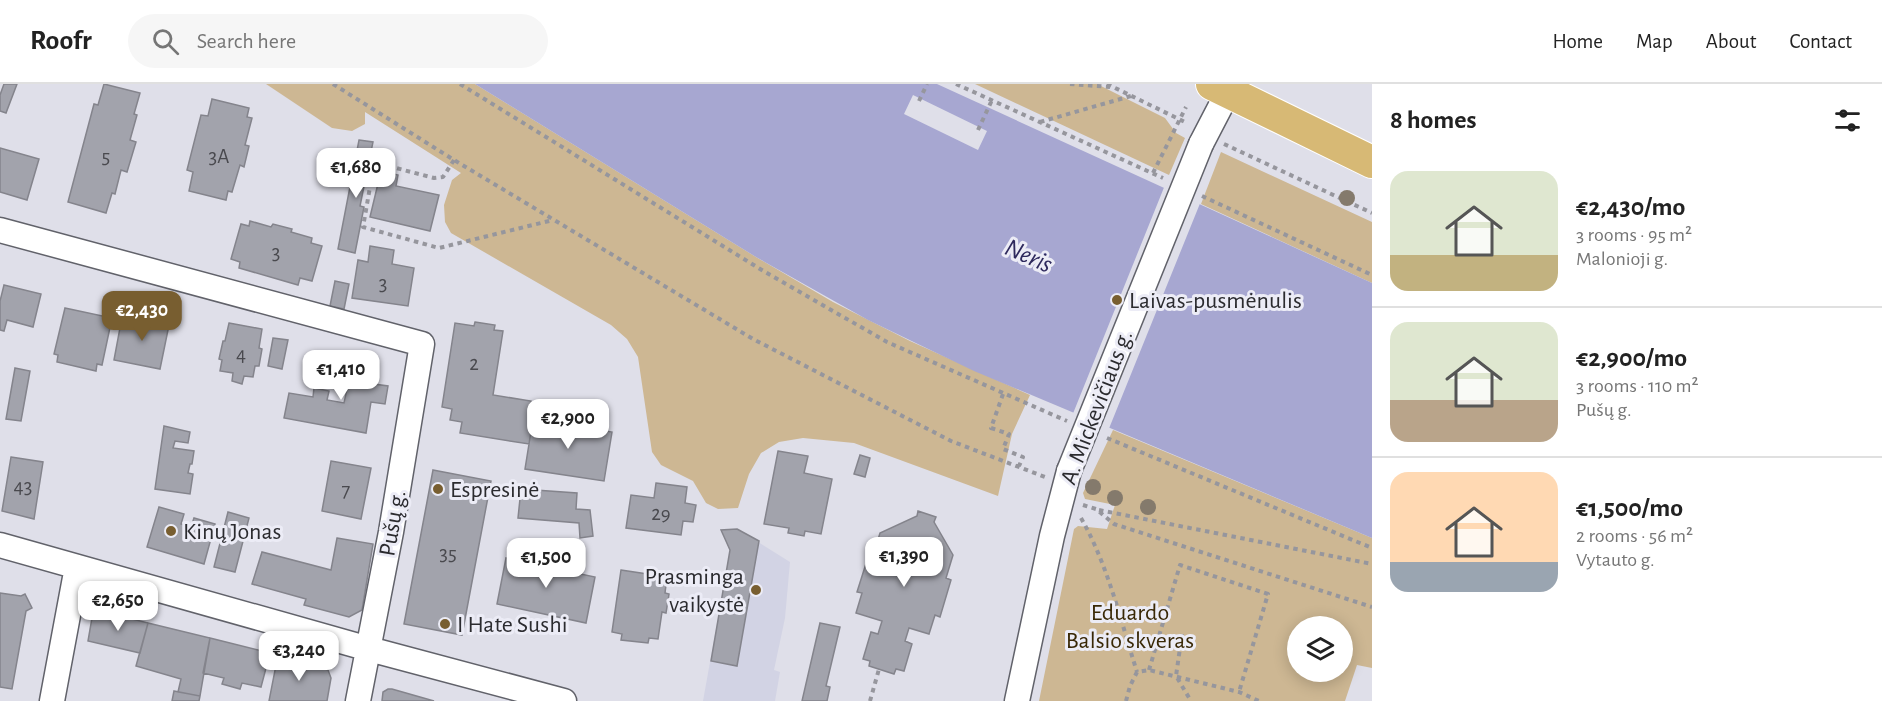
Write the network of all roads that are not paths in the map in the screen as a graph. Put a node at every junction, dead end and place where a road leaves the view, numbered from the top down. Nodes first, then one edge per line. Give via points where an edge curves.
1 (1224, 87) edge
2 (1372, 162) edge
3 (0, 230) edge
4 (0, 545) edge
5 (77, 567) junction
6 (369, 649) junction
7 (52, 701) edge
8 (358, 701) edge
9 (564, 701) edge
10 (1017, 701) edge

1 - 2 main road
1 - 10 street, A. Mickevičiaus g., bridge via 1211,143 1060,475 1057,515
3 - 6 street, Pušų g. via 422,345
4 - 5 street
5 - 6 street
5 - 7 street
6 - 8 street, Pušų g.
6 - 9 street

